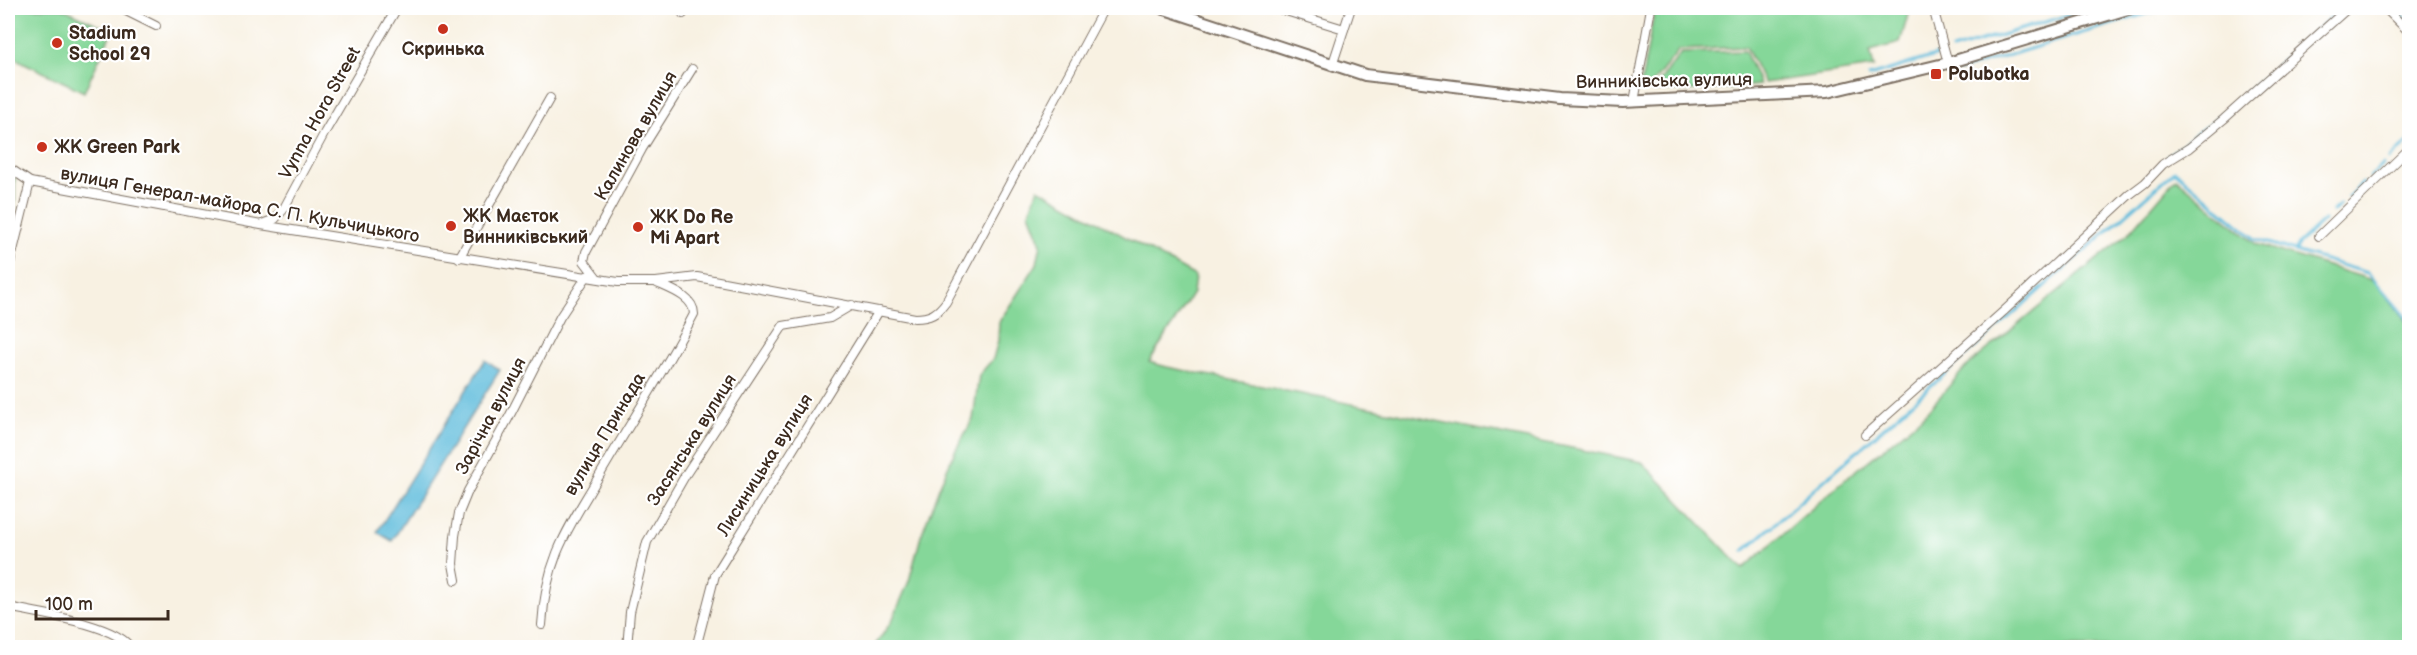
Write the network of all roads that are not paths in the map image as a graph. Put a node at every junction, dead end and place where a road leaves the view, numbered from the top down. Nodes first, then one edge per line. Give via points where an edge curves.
1 (120, 8) edge
2 (397, 8) edge
3 (1104, 8) edge
4 (1162, 8) edge
5 (1276, 8) edge
6 (1351, 8) edge
7 (1651, 8) edge
8 (1933, 8) edge
9 (2131, 8) edge
10 (2348, 8) edge
11 (2385, 8) edge
12 (156, 26) dead end
13 (1344, 30) junction
14 (2409, 33) edge
15 (1948, 63) junction
16 (1332, 66) junction
17 (692, 69) dead end
18 (550, 98) dead end
19 (1634, 102) junction
20 (2409, 148) edge
21 (8, 167) edge
22 (30, 182) junction
23 (261, 225) junction
24 (2319, 236) dead end
25 (459, 258) junction
26 (8, 271) edge
27 (586, 276) junction
28 (598, 279) junction
29 (656, 282) junction
30 (852, 306) junction
31 (879, 311) junction
32 (1865, 435) dead end
33 (456, 580) dead end
34 (8, 607) edge
35 (542, 625) dead end
36 (698, 644) dead end
37 (131, 648) edge
38 (627, 648) edge

1 - 12 street
2 - 23 street, Vynna Hora Street via 283,210
3 - 31 street, вулиця Генерал-майора С. П. Кульчицького via 940,309 927,318
4 - 16 main road, Винниківська вулиця
5 - 13 street
6 - 13 street
7 - 19 street
8 - 15 street
9 - 15 main road, Винниківська вулиця
10 - 32 street via 2224,119 2163,164
11 - 14 street
13 - 16 street
15 - 19 main road, Винниківська вулиця via 1827,92
16 - 19 main road, Винниківська вулиця via 1365,75 1468,90
17 - 28 street, Калинова вулиця via 642,149 584,257
18 - 25 street
20 - 24 street
21 - 22 street
22 - 23 street, вулиця Генерал-майора С. П. Кульчицького
22 - 26 street
23 - 25 street, вулиця Генерал-майора С. П. Кульчицького
25 - 27 street, вулиця Генерал-майора С. П. Кульчицького
27 - 28 street, вулиця Генерал-майора С. П. Кульчицького
27 - 33 street, Зарічна вулиця via 560,317 468,491 455,536
28 - 29 street, вулиця Генерал-майора С. П. Кульчицького
29 - 30 street, вулиця Генерал-майора С. П. Кульчицького via 697,277
29 - 35 street, вулиця Принада via 690,302 693,314 559,546 548,580
30 - 31 street, вулиця Генерал-майора С. П. Кульчицького
30 - 38 street, Засянська вулиця via 830,318 783,326 686,474 647,542 630,612
31 - 36 street, Лисиницька вулиця via 715,574
34 - 37 street via 106,629 124,638

